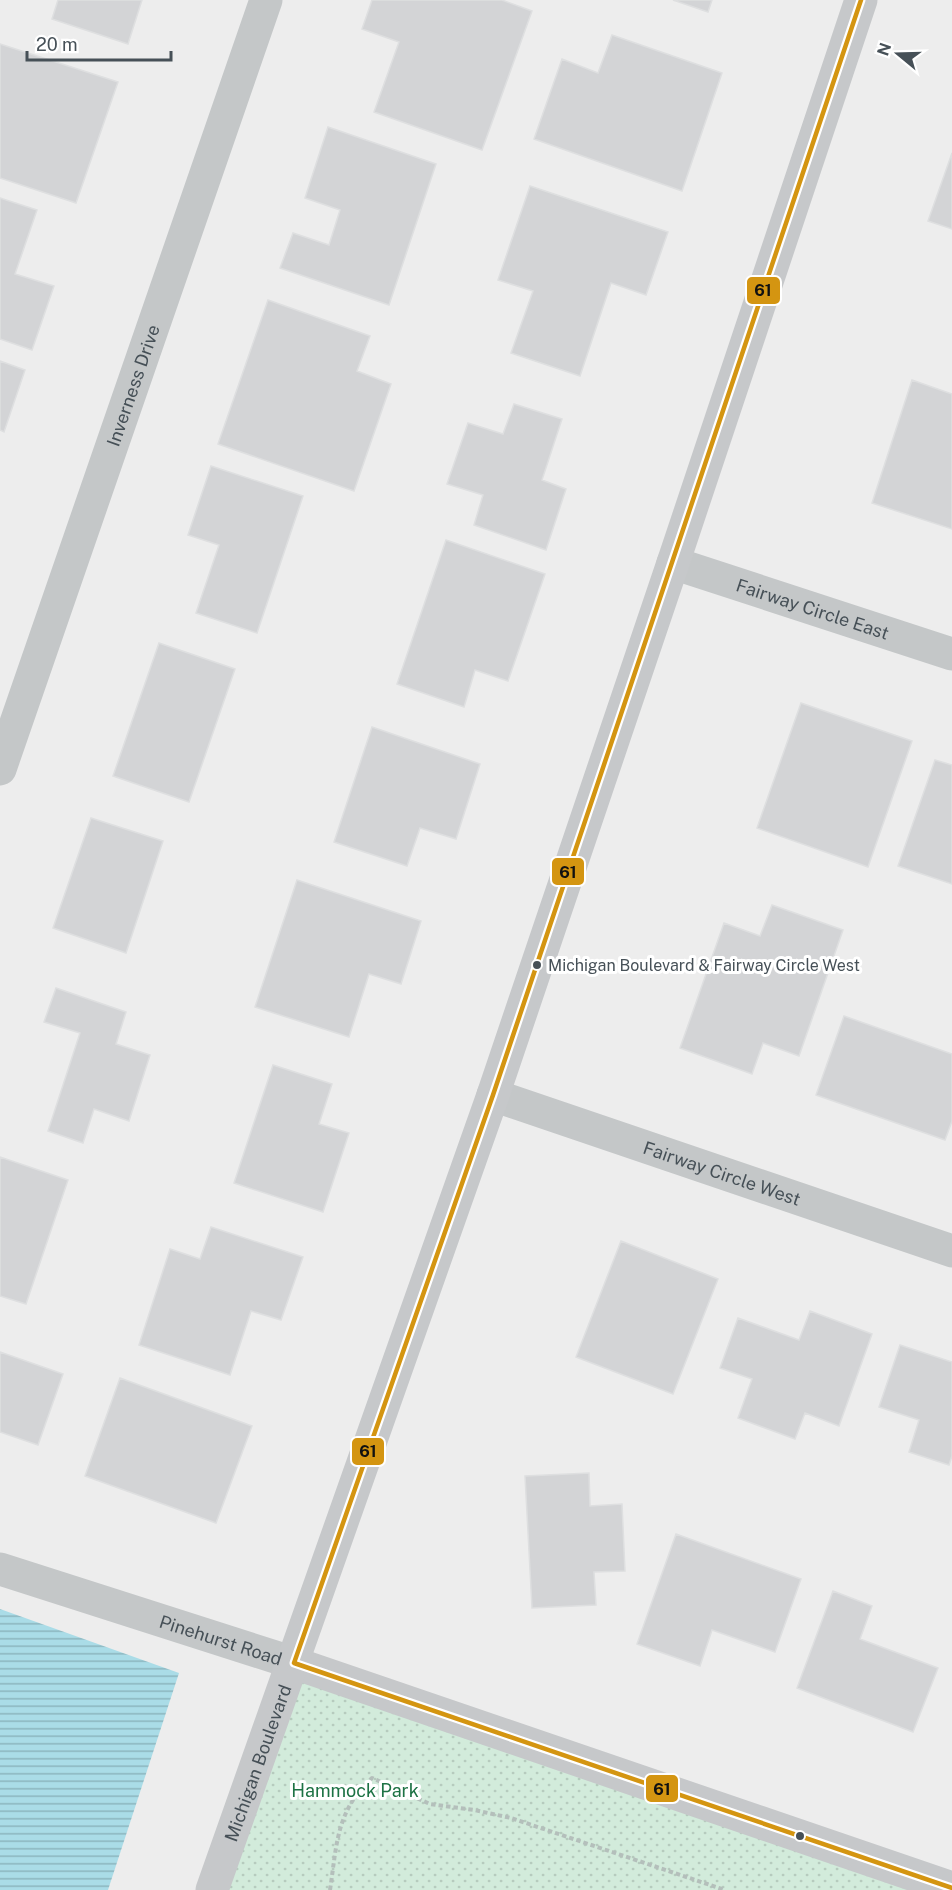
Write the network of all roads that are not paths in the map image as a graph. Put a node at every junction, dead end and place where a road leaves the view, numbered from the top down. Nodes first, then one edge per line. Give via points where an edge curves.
1 (266, 0) edge
2 (861, 0) edge
3 (673, 563) junction
4 (952, 654) edge
5 (0, 769) edge
6 (493, 1095) junction
7 (952, 1251) edge
8 (0, 1569) edge
9 (294, 1663) junction
10 (952, 1888) edge
11 (212, 1890) edge

1 - 5 street, Inverness Drive
2 - 3 street, Michigan Boulevard
3 - 4 street, Fairway Circle East
3 - 6 street, Michigan Boulevard
6 - 7 street, Fairway Circle West
6 - 9 street, Michigan Boulevard
8 - 9 street, Pinehurst Road
9 - 10 street, Pinehurst Road
9 - 11 street, Michigan Boulevard

